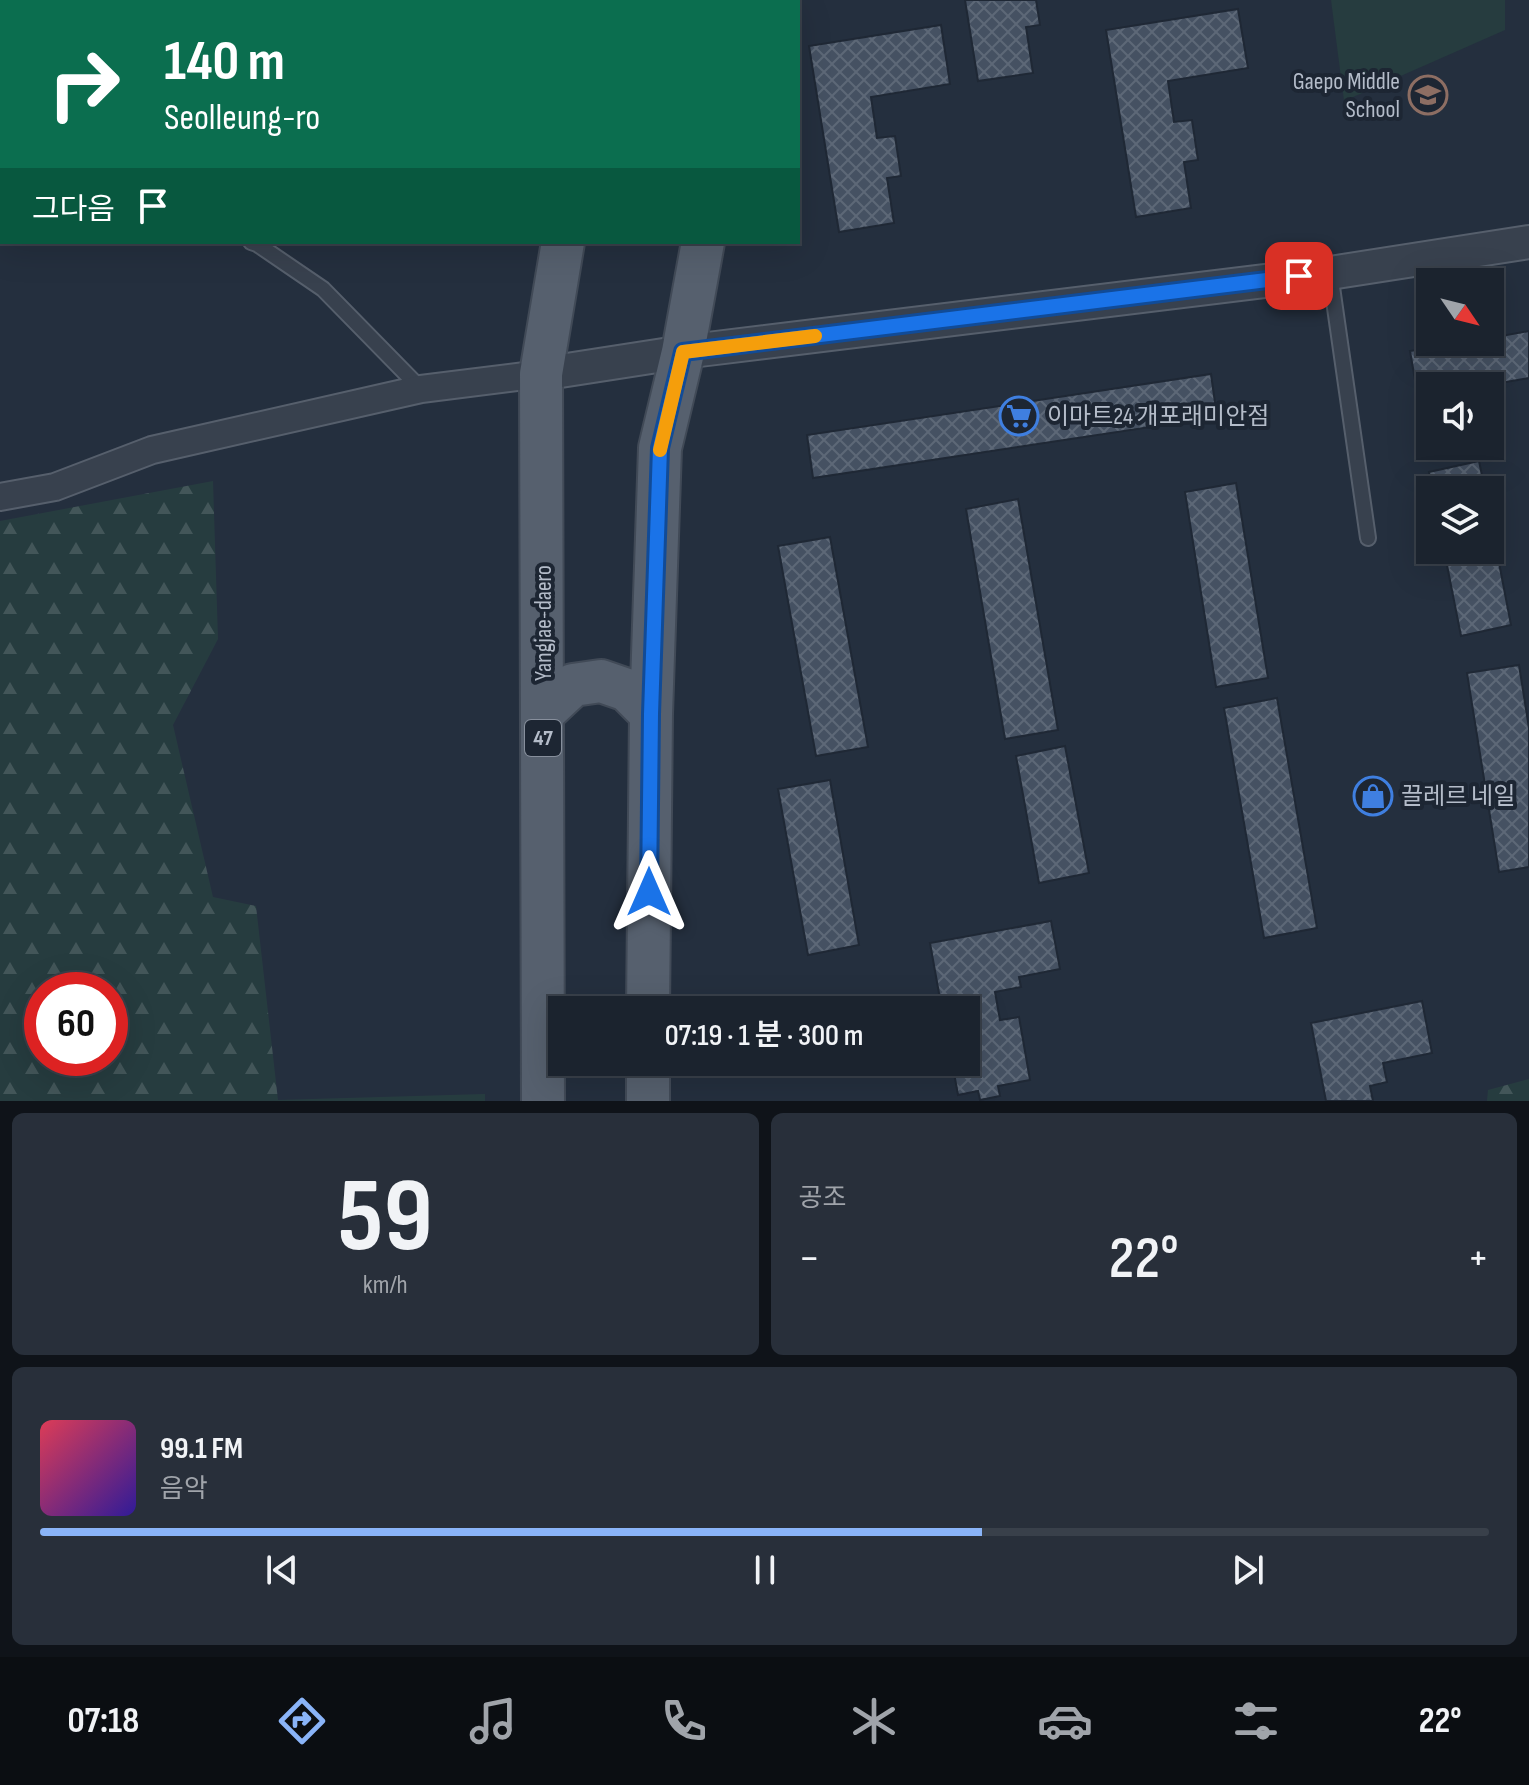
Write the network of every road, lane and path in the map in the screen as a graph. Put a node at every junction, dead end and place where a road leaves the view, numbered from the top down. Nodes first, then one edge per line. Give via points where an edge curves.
1 (1529, 242) edge
2 (257, 244) edge
3 (563, 244) edge
4 (703, 244) edge
5 (1330, 273) junction
6 (683, 352) junction
7 (541, 374) junction
8 (421, 389) junction
9 (0, 497) edge
10 (1368, 538) dead end
11 (543, 713) junction
12 (651, 714) junction
13 (648, 996) edge
14 (648, 1076) edge
15 (543, 1101) edge
16 (648, 1101) edge

1 - 5 street
2 - 8 lane via 323,289
3 - 7 main road, Yangjae-daero / 47
4 - 6 main road
5 - 6 street
5 - 10 lane
6 - 7 street
6 - 12 main road via 660,448
7 - 8 street
7 - 11 main road, Yangjae-daero / 47
8 - 9 street via 152,450 55,487
11 - 12 main road via 573,685 601,681 627,690
11 - 15 main road, Yangjae-daero / 47
12 - 13 main road
14 - 16 main road

